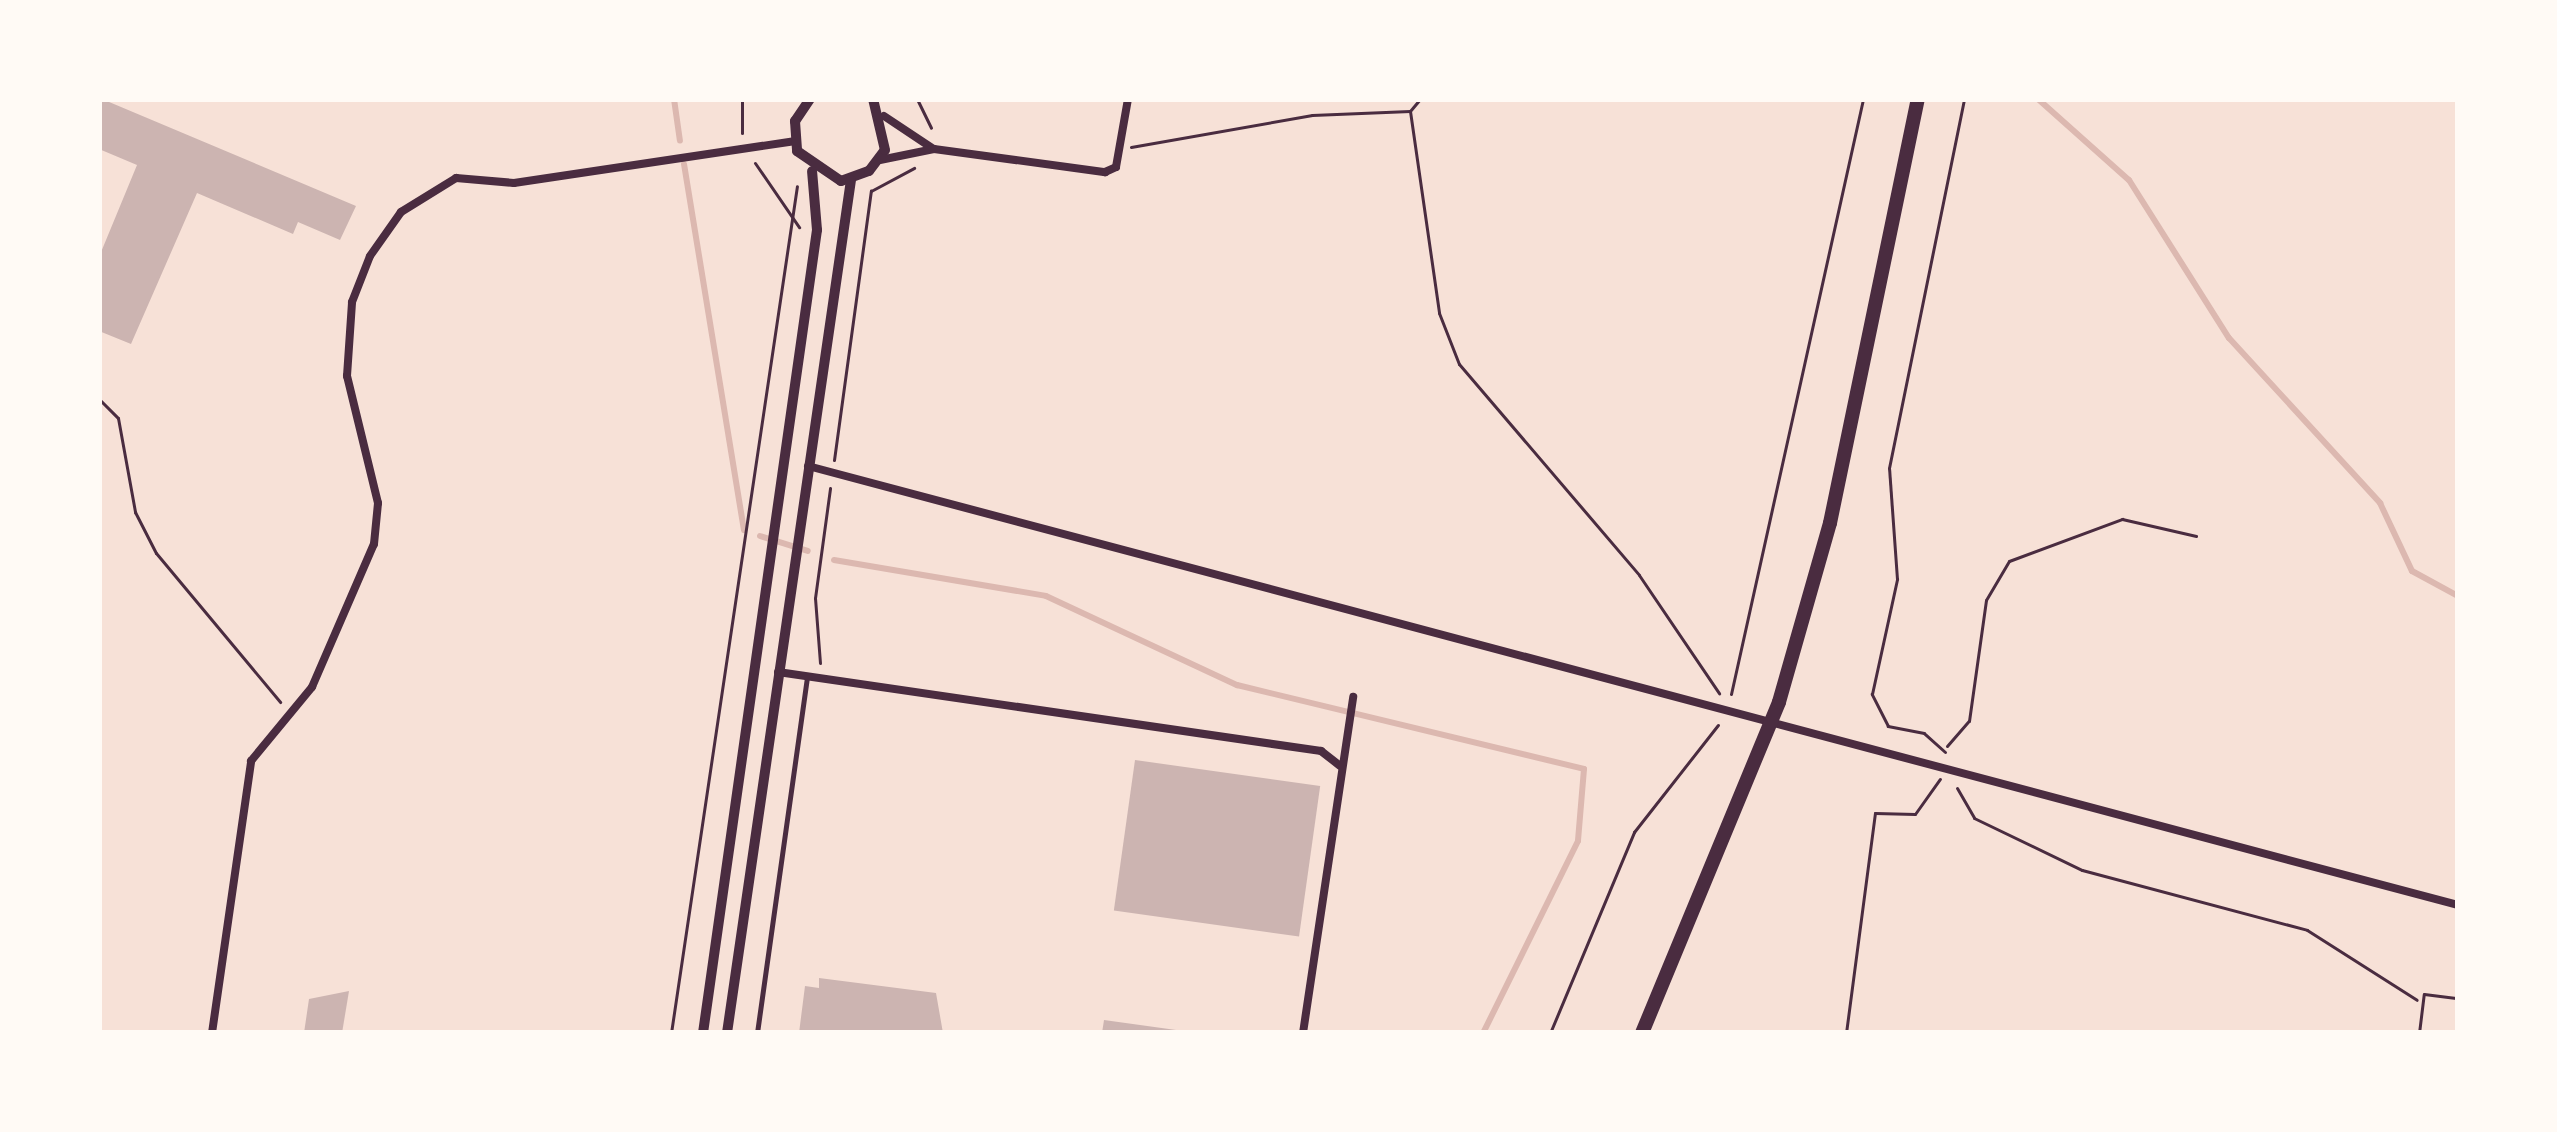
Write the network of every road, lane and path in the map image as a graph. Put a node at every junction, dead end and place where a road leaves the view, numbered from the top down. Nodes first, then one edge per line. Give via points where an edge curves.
1 (742, 99) edge
2 (873, 99) edge
3 (916, 99) edge
4 (1128, 99) edge
5 (1420, 99) edge
6 (1863, 99) edge
7 (1918, 99) edge
8 (1964, 99) edge
9 (801, 102) edge
10 (1410, 111) junction
11 (884, 116) junction
12 (794, 141) junction
13 (742, 142) junction
14 (934, 148) junction
15 (1121, 148) junction
16 (880, 160) junction
17 (802, 161) junction
18 (812, 171) junction
19 (850, 180) junction
20 (791, 226) junction
21 (817, 230) junction
22 (840, 232) junction
23 (865, 236) junction
24 (99, 399) edge
25 (807, 466) junction
26 (833, 471) junction
27 (2196, 536) dead end
28 (778, 672) junction
29 (813, 678) junction
30 (1353, 697) dead end
31 (290, 708) junction
32 (1727, 711) junction
33 (1946, 747) junction
34 (1340, 766) junction
35 (1944, 766) junction
36 (2458, 904) edge
37 (2458, 998) edge
38 (2417, 1000) junction
39 (212, 1033) edge
40 (671, 1033) edge
41 (704, 1033) edge
42 (728, 1033) edge
43 (758, 1033) edge
44 (1303, 1033) edge
45 (1550, 1033) edge
46 (1642, 1033) edge
47 (1846, 1033) edge
48 (2419, 1033) edge

1 - 13 path
2 - 11 street
3 - 14 path
4 - 15 street
5 - 10 path
6 - 32 path
7 - 46 highway via 1830,523 1779,702
8 - 33 path via 1885,493 1897,578 1872,694 1888,726
9 - 12 street
10 - 15 path via 1312,115
10 - 32 path via 1439,313 1459,364 1639,575
11 - 14 street
11 - 16 street
12 - 13 street
12 - 17 street
13 - 20 path
13 - 31 street via 514,183 456,178 401,212 352,302 347,376 379,503 374,544 311,687
14 - 15 street via 1116,167
14 - 16 street
14 - 23 path via 871,191
16 - 19 street
17 - 18 street
17 - 20 path
18 - 19 street
18 - 21 street
19 - 22 street
20 - 21 path
20 - 40 path
21 - 41 street
22 - 23 path
22 - 25 street
23 - 26 path
24 - 31 path via 118,418 136,512 180,593
25 - 26 street
25 - 28 street
26 - 29 path
26 - 32 street
27 - 33 path via 2122,520 2009,561 1986,599 1969,721
28 - 29 street
28 - 42 street
29 - 34 street via 1321,751
29 - 43 lane
30 - 34 street
31 - 39 street via 251,761
32 - 35 street
32 - 45 path via 1634,832
33 - 35 path
34 - 44 street
35 - 36 street
35 - 38 path via 1974,818 2082,870 2307,930
35 - 47 path via 1936,796 1915,814 1875,813
37 - 38 path via 2434,989
38 - 48 path

